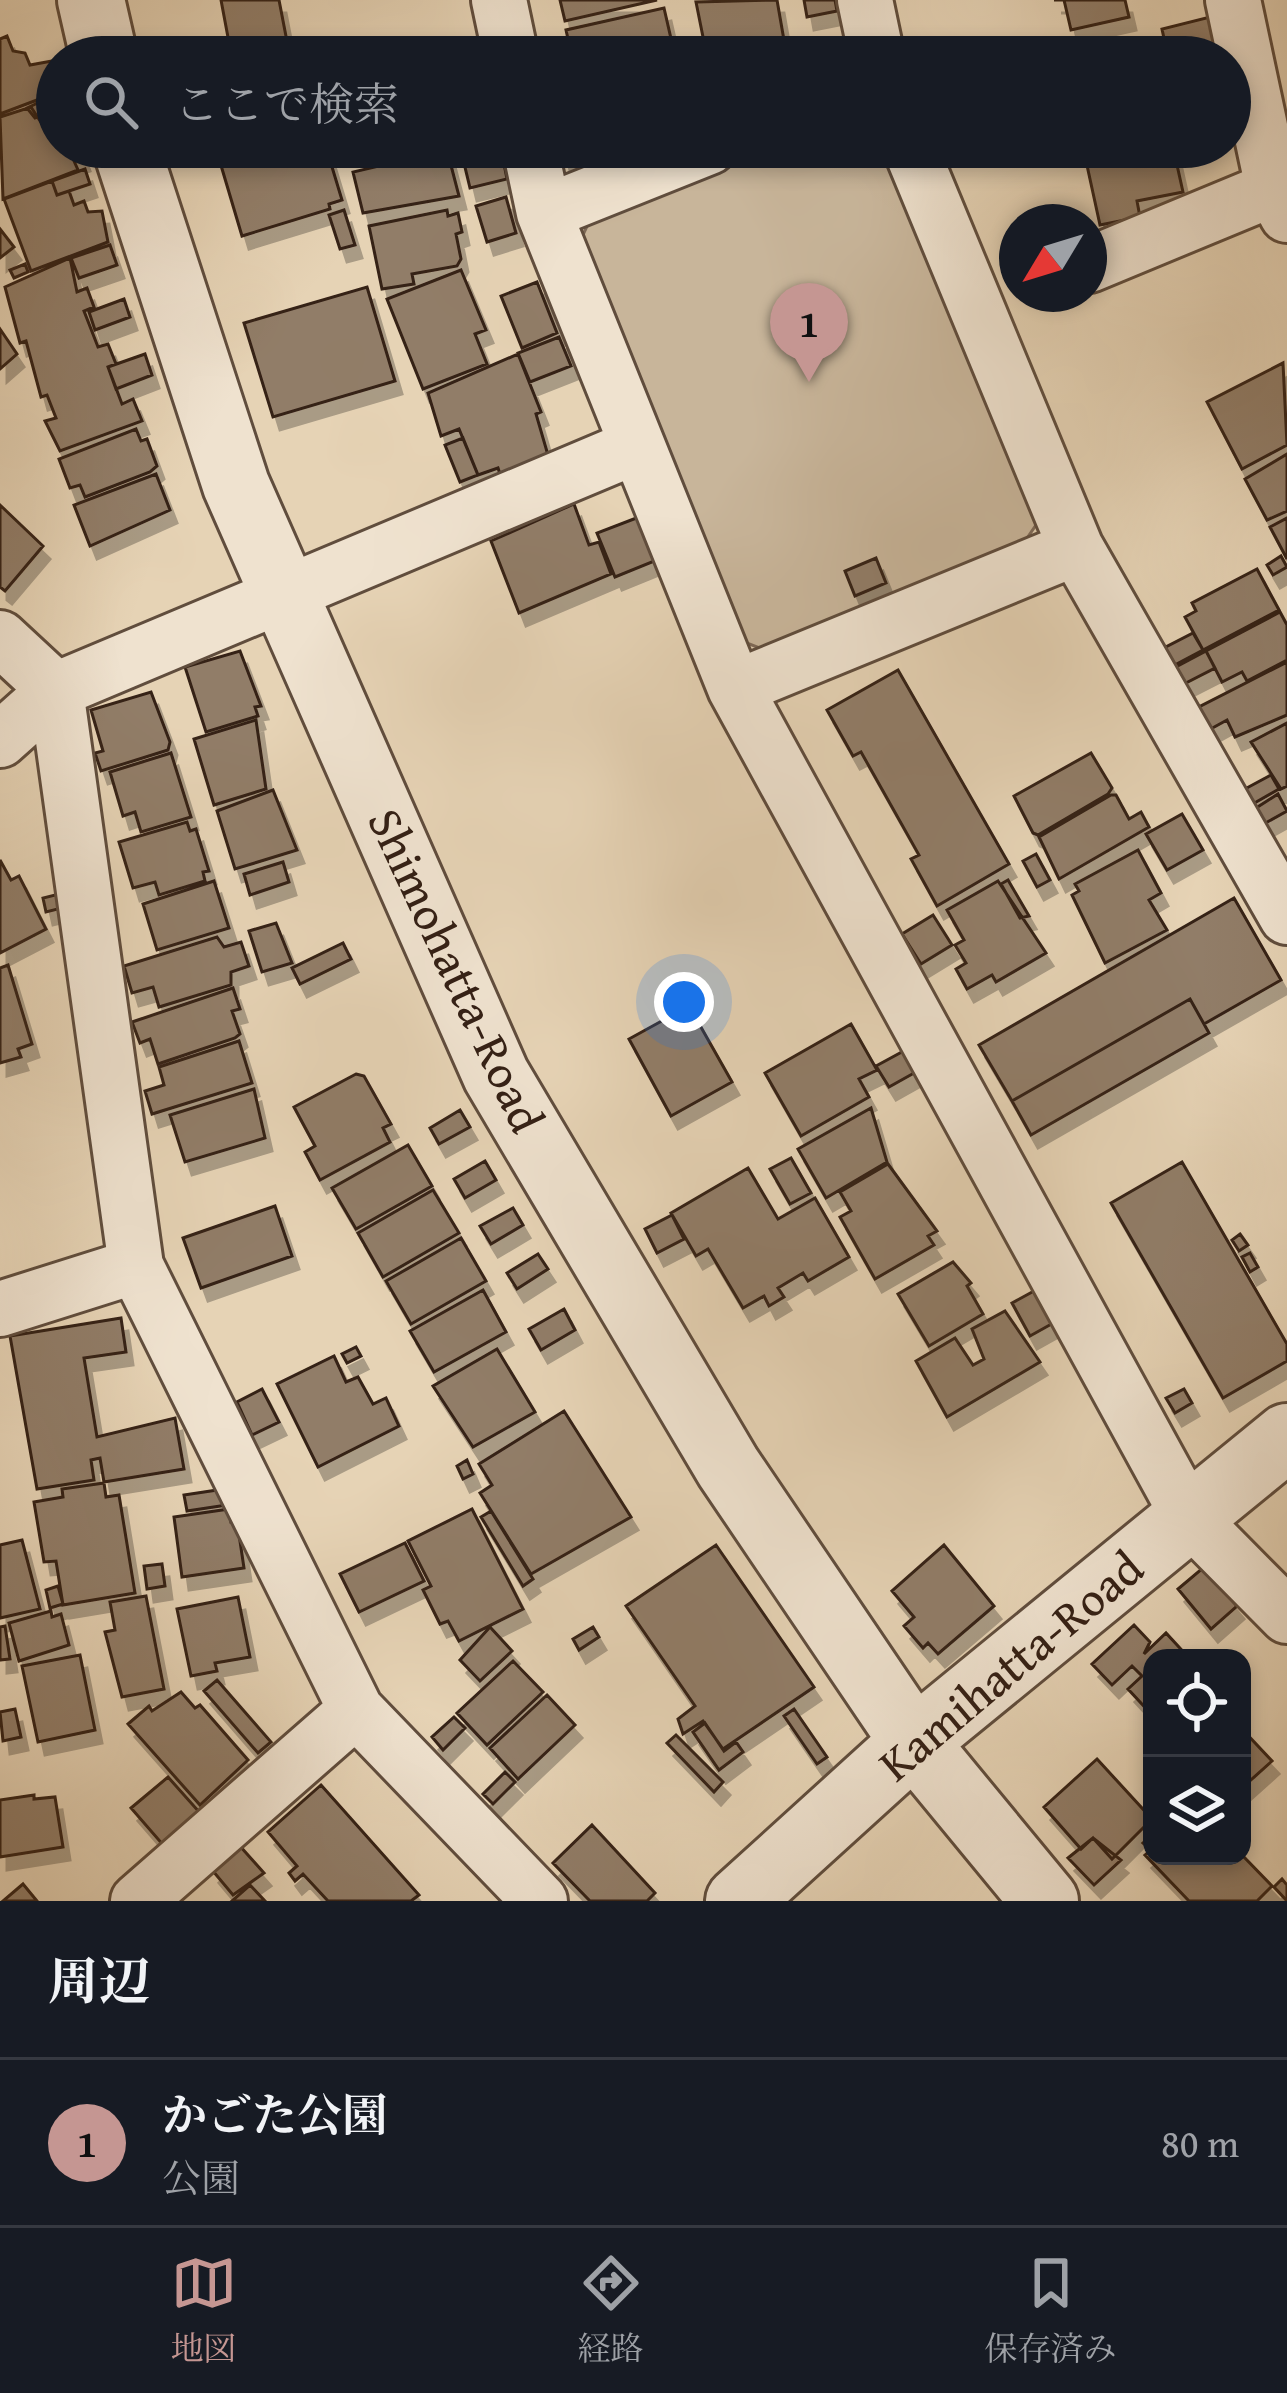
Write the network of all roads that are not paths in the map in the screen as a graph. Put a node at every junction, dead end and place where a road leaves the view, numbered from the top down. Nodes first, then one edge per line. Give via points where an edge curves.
1 (91, 0) edge
2 (499, 0) edge
3 (865, 0) edge
4 (1234, 0) edge
5 (99, 36) edge
6 (507, 36) edge
7 (873, 36) edge
8 (1243, 36) edge
9 (1251, 69) edge
10 (133, 168) edge
11 (534, 168) edge
12 (656, 168) edge
13 (922, 168) edge
14 (1282, 195) edge
15 (544, 213) junction
16 (1107, 258) edge
17 (998, 303) edge
18 (637, 446) junction
19 (1076, 548) junction
20 (286, 590) junction
21 (0, 638) edge
22 (735, 688) junction
23 (56, 690) junction
24 (0, 740) edge
25 (1287, 916) edge
26 (136, 1266) junction
27 (0, 1310) edge
28 (1287, 1437) edge
29 (1189, 1516) junction
30 (1287, 1616) edge
31 (356, 1710) junction
32 (914, 1742) junction
33 (138, 1901) edge
34 (541, 1901) edge
35 (739, 1901) edge
36 (1045, 1901) edge

1 - 5 street
2 - 6 street
3 - 7 street
4 - 8 street
9 - 14 street
10 - 20 street, Shimohatta-Road via 236,485
11 - 15 street
12 - 15 street
13 - 17 street
14 - 16 street
15 - 18 street
17 - 19 street
18 - 20 street
18 - 22 street
19 - 22 street
19 - 25 street
20 - 23 street
20 - 32 street, Shimohatta-Road via 496,1076 728,1466
21 - 23 street
22 - 29 street
23 - 24 street
23 - 26 street
26 - 27 street
26 - 31 street
28 - 29 street, Kamihatta-Road
29 - 30 street
29 - 32 street, Kamihatta-Road
31 - 33 street
31 - 34 street
32 - 35 street, Kamihatta-Road
32 - 36 street, Shimohatta-Road

